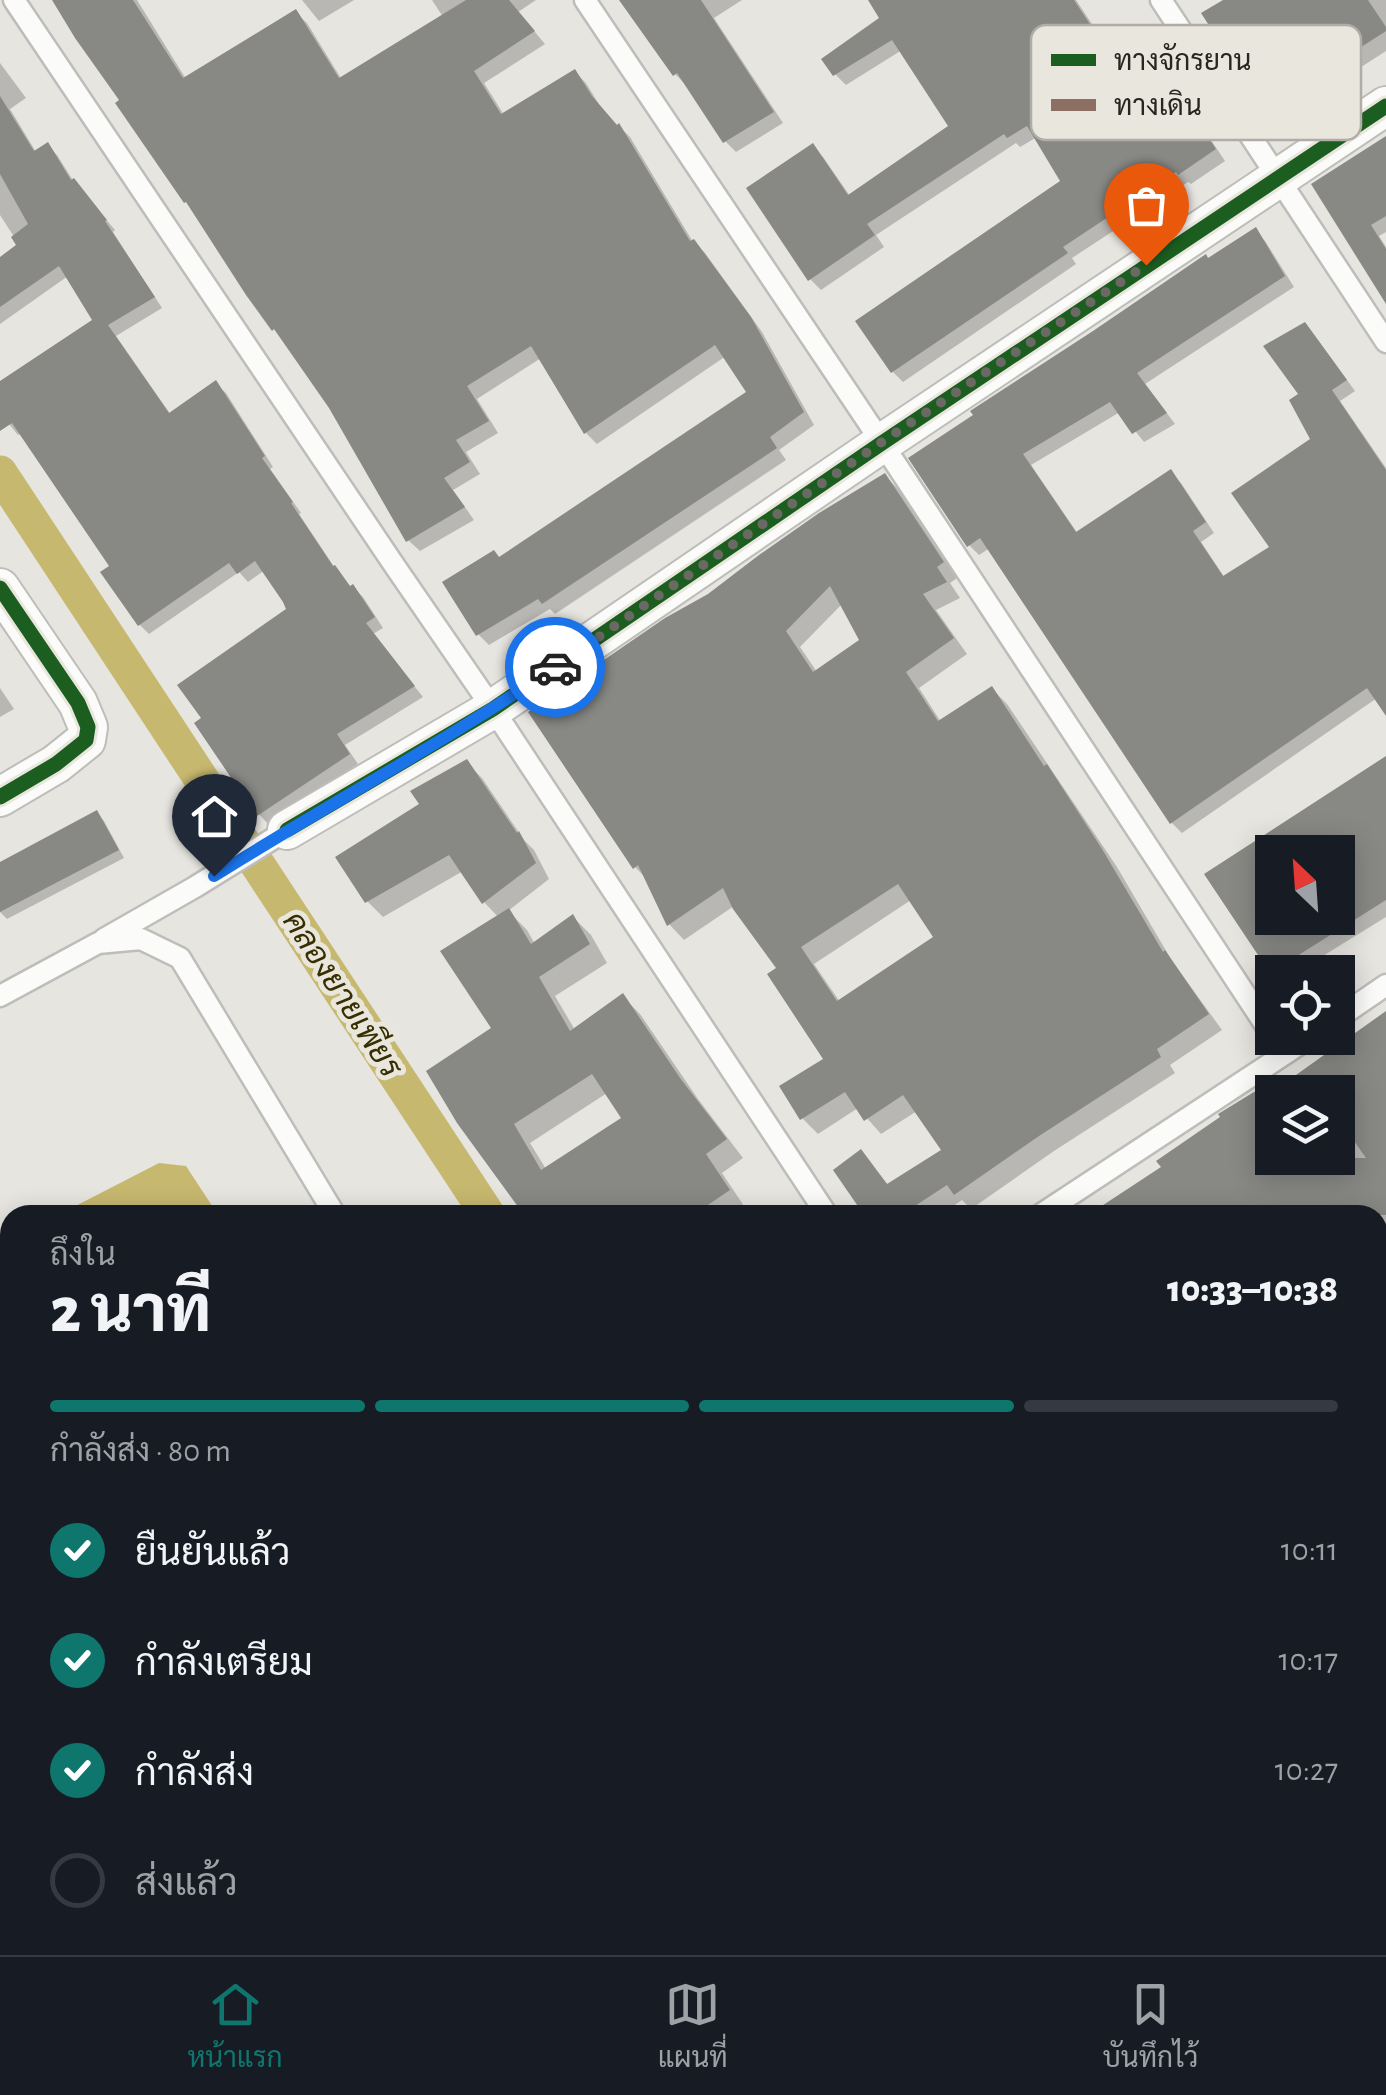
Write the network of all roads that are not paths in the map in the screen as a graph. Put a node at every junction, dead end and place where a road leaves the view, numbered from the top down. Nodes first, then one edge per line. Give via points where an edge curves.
1 (14, 0) edge
2 (585, 0) edge
3 (1161, 0) edge
4 (1178, 25) edge
5 (1386, 106) edge
6 (1361, 122) edge
7 (1255, 140) edge
8 (1334, 140) edge
9 (1279, 176) junction
10 (1386, 342) edge
11 (882, 442) junction
12 (0, 588) edge
13 (493, 709) junction
14 (0, 797) edge
15 (286, 830) joint
16 (98, 943) junction
17 (1386, 985) edge
18 (0, 996) edge
19 (1355, 1006) edge
20 (1255, 1009) edge
21 (1259, 1055) edge
22 (329, 1205) edge
23 (820, 1205) edge
24 (1054, 1205) edge

1 - 13 lane
2 - 11 lane
3 - 4 lane
5 - 6 street
7 - 9 lane
8 - 9 street
9 - 10 lane
9 - 11 street
11 - 13 street
11 - 20 lane
12 - 14 street via 88,727 74,751
13 - 15 street
13 - 23 lane
15 - 16 lane
16 - 18 lane
16 - 22 lane via 141,939 180,958
17 - 19 lane
21 - 24 lane

